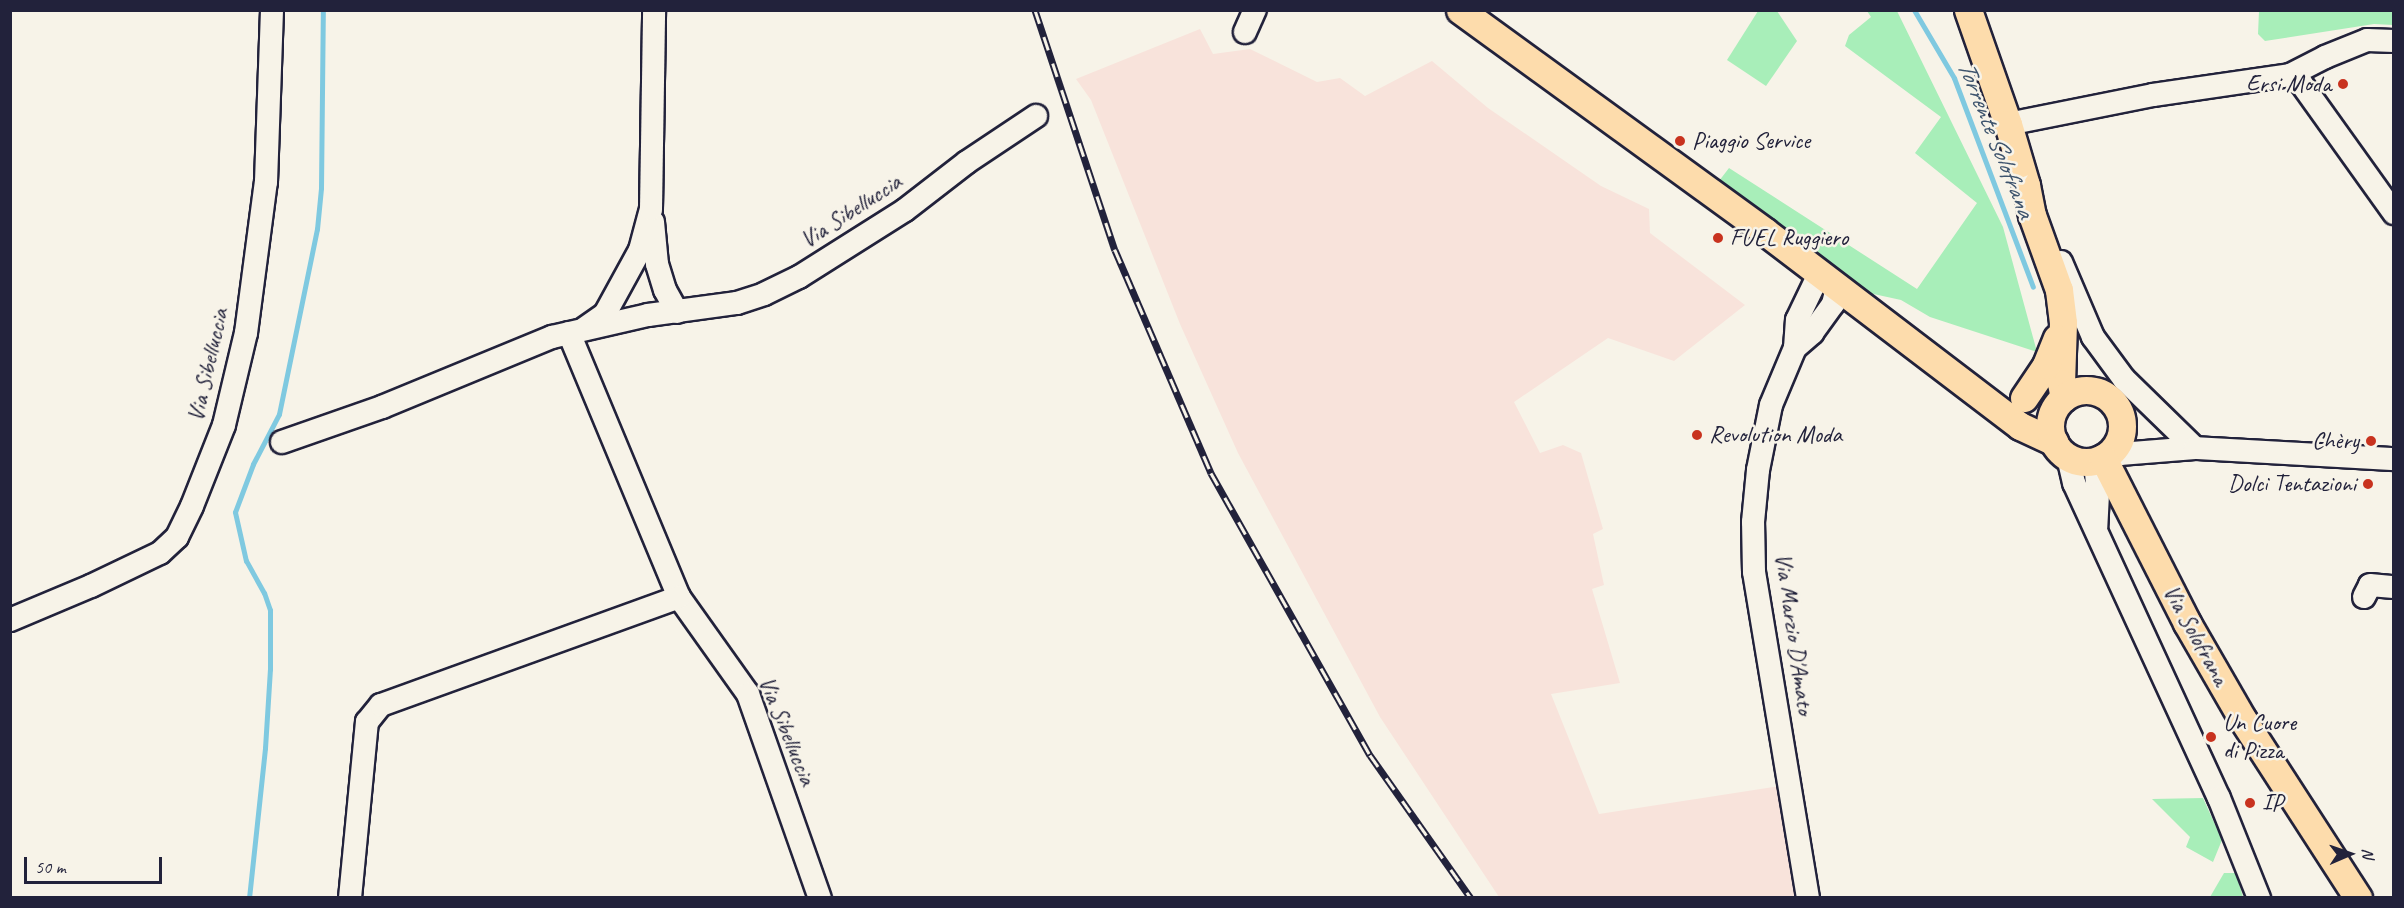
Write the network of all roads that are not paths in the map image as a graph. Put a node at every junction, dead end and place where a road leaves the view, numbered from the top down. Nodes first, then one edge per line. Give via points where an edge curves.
1 (272, 10) edge
2 (654, 10) edge
3 (1255, 10) edge
4 (1460, 10) edge
5 (1968, 10) edge
6 (1245, 33) dead end
7 (2394, 41) edge
8 (2290, 75) junction
9 (1036, 116) dead end
10 (2008, 124) junction
11 (2026, 185) junction
12 (651, 209) junction
13 (2394, 213) edge
14 (1828, 281) junction
15 (677, 312) junction
16 (2063, 323) junction
17 (576, 331) junction
18 (1983, 398) junction
19 (2024, 398) junction
20 (2062, 399) junction
21 (282, 442) dead end
22 (2195, 448) junction
23 (2061, 450) junction
24 (2104, 457) junction
25 (2394, 459) edge
26 (2096, 528) junction
27 (2394, 587) edge
28 (680, 597) junction
29 (2364, 597) dead end
30 (10, 620) edge
31 (350, 897) edge
32 (820, 897) edge
33 (1808, 897) edge
34 (2259, 897) edge
35 (2358, 897) edge

1 - 30 street, Via Sibelluccia via 266,182 248,322 224,425 192,506 177,537 160,553
2 - 12 street, Via Sibelluccia
3 - 6 street
4 - 14 main road
5 - 10 main road
7 - 8 street via 2367,40
8 - 10 street via 2152,95
8 - 13 street via 2301,83
9 - 15 street, Via Sibelluccia via 905,210 799,277 737,303
10 - 11 main road
11 - 16 main road via 2032,215 2059,290
11 - 22 street via 2043,216 2093,338 2124,379
12 - 15 street, Via Sibelluccia via 657,264
12 - 17 street, Via Sibelluccia via 640,250 605,314
14 - 18 main road
14 - 33 street, Via Marzio D'Amato via 1797,320 1795,348 1771,405 1753,522 1754,572
15 - 17 street, Via Sibelluccia
16 - 19 main road via 2046,366
16 - 20 main road
17 - 21 street, Via Sibelluccia via 512,351 382,407
17 - 28 street, Via Sibelluccia
18 - 19 main road
18 - 23 main road
19 - 20 main road
20 - 23 main road via 2051,421
20 - 24 main road via 2088,390 2117,407 2122,430
22 - 24 street
22 - 25 street
23 - 24 main road via 2079,462
23 - 26 street
24 - 26 street
24 - 35 main road, Via Solofrana via 2192,633
26 - 34 street via 2220,798
27 - 29 street via 2370,585
28 - 31 street via 437,683 376,710 367,722
28 - 32 street, Via Sibelluccia via 748,694

